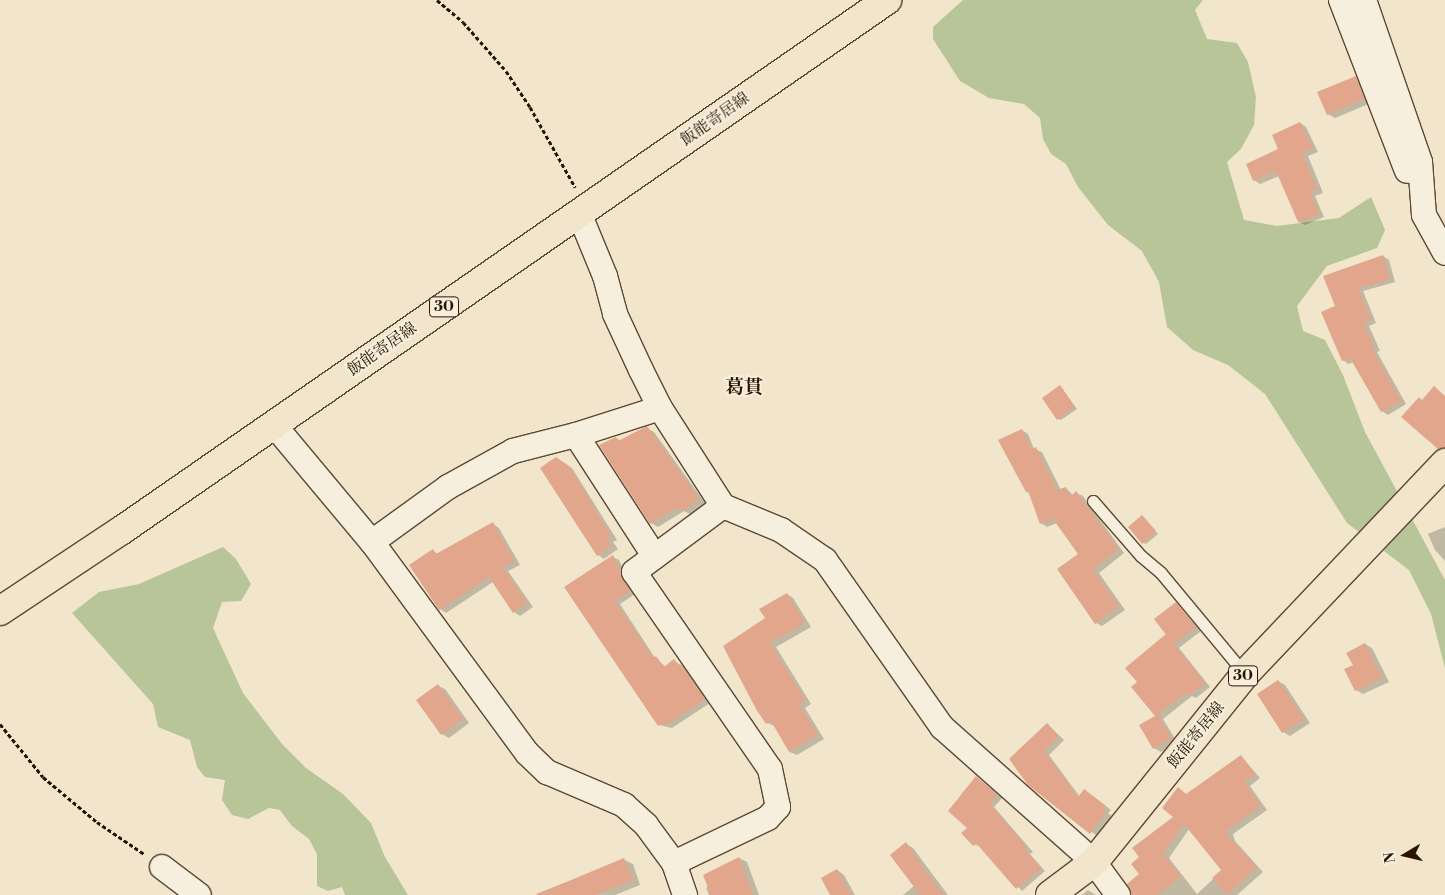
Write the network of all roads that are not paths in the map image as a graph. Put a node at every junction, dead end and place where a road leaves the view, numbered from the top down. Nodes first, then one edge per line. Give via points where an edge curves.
1 (887, 0) edge
2 (1341, 0) edge
3 (1364, 0) edge
4 (583, 210) junction
5 (1424, 215) junction
6 (1445, 253) edge
7 (660, 408) junction
8 (274, 425) junction
9 (576, 435) junction
10 (1445, 463) edge
11 (1093, 501) dead end
12 (722, 506) junction
13 (372, 542) junction
14 (655, 557) junction
15 (0, 611) edge
16 (1245, 674) junction
17 (1094, 862) junction
18 (674, 863) junction
19 (162, 867) road end
20 (199, 895) edge
21 (684, 895) edge
22 (1050, 895) edge
23 (1118, 895) edge

1 - 4 main road, 飯能寄居線 / 30
2 - 5 street
3 - 5 street via 1420,162
4 - 7 street via 615,314
4 - 8 main road, 飯能寄居線 / 30
5 - 6 street
7 - 9 street
7 - 12 street
8 - 13 street
8 - 15 main road, 飯能寄居線 / 30
9 - 13 street via 513,451 448,487
9 - 14 street
10 - 16 main road, 飯能寄居線 / 30
11 - 16 lane via 1141,556 1161,573
12 - 14 street
12 - 17 street via 780,530 825,560 942,727
13 - 18 street via 527,753 547,772 624,805 646,825
14 - 18 street via 634,572 770,769 778,807 768,818
16 - 17 main road, 飯能寄居線 / 30
17 - 22 main road, 飯能寄居線 / 30
17 - 23 street
18 - 21 street
19 - 20 street

